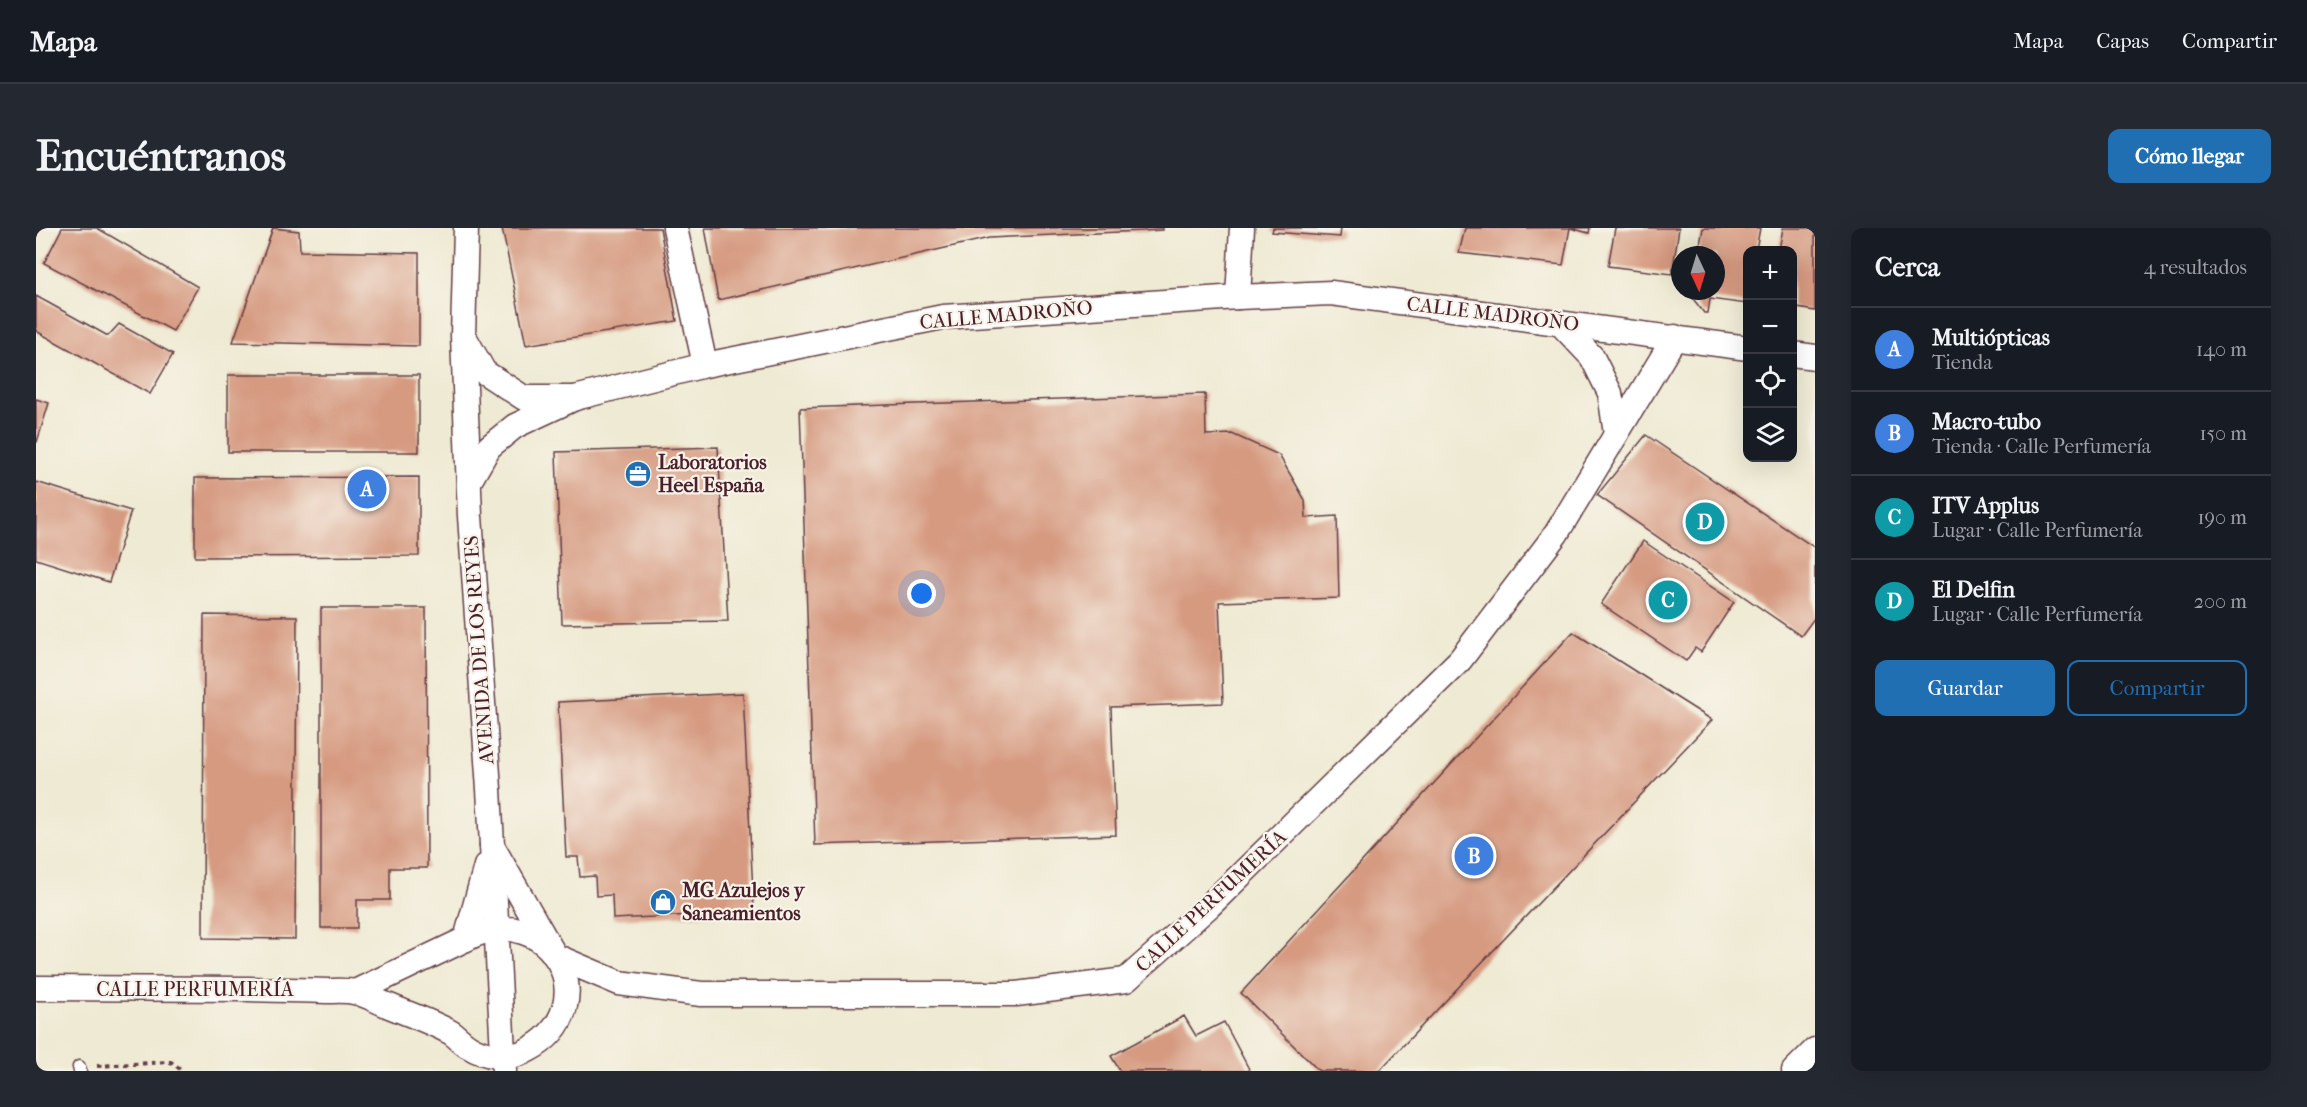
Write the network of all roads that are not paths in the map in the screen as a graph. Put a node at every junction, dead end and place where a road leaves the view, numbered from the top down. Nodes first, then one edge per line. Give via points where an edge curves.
1 (466, 228) edge
2 (675, 228) edge
3 (1242, 228) edge
4 (1238, 297) junction
5 (1560, 323) junction
6 (463, 336) junction
7 (1675, 337) junction
8 (1743, 347) edge
9 (1797, 355) edge
10 (1815, 357) edge
11 (705, 365) junction
12 (575, 398) junction
13 (1616, 434) junction
14 (470, 480) junction
15 (492, 846) junction
16 (496, 928) junction
17 (466, 939) junction
18 (555, 956) junction
19 (36, 988) edge
20 (355, 992) junction
21 (544, 1041) junction
22 (1815, 1050) edge
23 (504, 1064) edge
24 (530, 1071) edge
25 (1794, 1071) edge

1 - 6 street, AVENIDA DE LOS REYES
2 - 11 street
3 - 4 street
4 - 5 street, CALLE MADROÑO via 1330,293
4 - 11 street, CALLE MADROÑO via 943,317
5 - 7 street, CALLE MADROÑO
5 - 13 street via 1592,357 1610,393
6 - 12 street, CALLE MADROÑO via 484,372 524,398
6 - 14 street, AVENIDA DE LOS REYES
7 - 8 street, CALLE MADROÑO
7 - 13 street, CALLE PERFUMERÍA
9 - 10 street
11 - 12 street, CALLE MADROÑO
12 - 14 street, CALLE MADROÑO via 515,426 489,447
13 - 18 street, CALLE PERFUMERÍA via 1556,534 1460,660 1209,906 1126,980 1016,994 701,994 619,983
14 - 15 street, AVENIDA DE LOS REYES
15 - 16 street, AVENIDA DE LOS REYES
15 - 17 street
15 - 18 street, CALLE PERFUMERÍA
16 - 17 street, CALLE PERFUMERÍA
16 - 18 street, CALLE PERFUMERÍA via 530,934
16 - 23 street, AVENIDA DE LOS REYES
17 - 20 street, CALLE PERFUMERÍA
18 - 21 street, CALLE PERFUMERÍA via 566,985 566,1001 558,1023
19 - 20 street, CALLE PERFUMERÍA
20 - 23 street, CALLE PERFUMERÍA via 452,1033 466,1046
21 - 23 street, CALLE PERFUMERÍA
21 - 24 street, CALLE PERFUMERÍA
22 - 25 street

